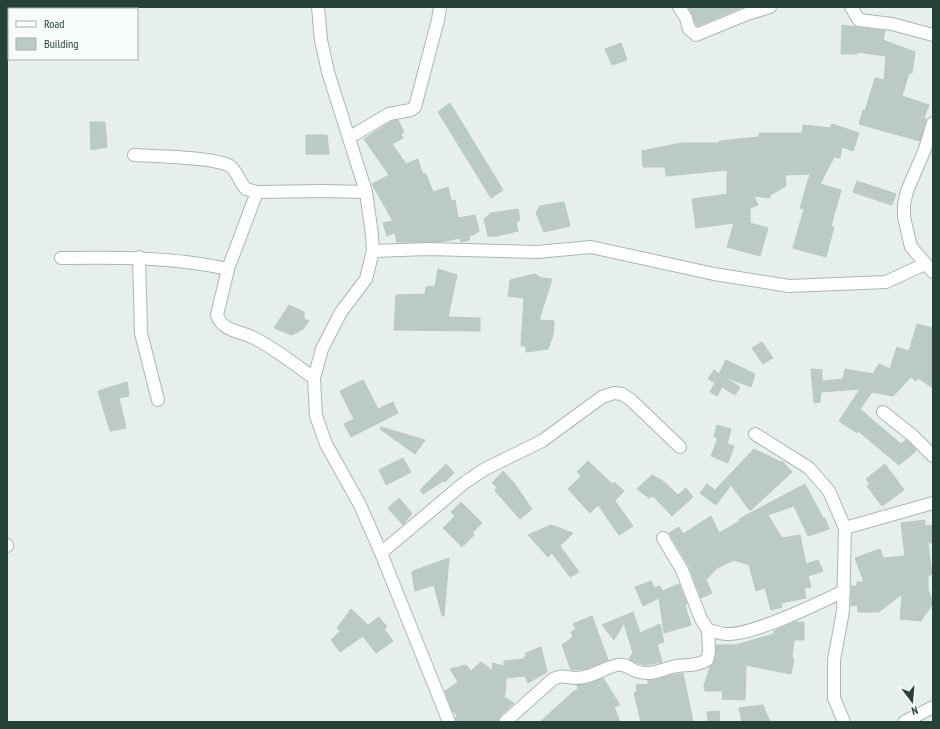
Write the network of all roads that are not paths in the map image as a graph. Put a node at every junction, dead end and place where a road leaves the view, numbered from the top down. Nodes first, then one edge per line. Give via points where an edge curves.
1 (318, 7) edge
2 (440, 7) edge
3 (680, 7) edge
4 (770, 7) edge
5 (851, 7) edge
6 (933, 35) edge
7 (933, 123) edge
8 (350, 137) junction
9 (134, 155) dead end
10 (257, 192) junction
11 (366, 192) junction
12 (373, 251) junction
13 (139, 257) junction
14 (61, 258) dead end
15 (929, 268) edge
16 (228, 269) junction
17 (314, 378) junction
18 (158, 400) dead end
19 (883, 412) dead end
20 (755, 434) dead end
21 (680, 447) dead end
22 (933, 456) edge
23 (933, 503) edge
24 (845, 528) junction
25 (663, 538) dead end
26 (382, 553) junction
27 (844, 591) junction
28 (708, 630) junction
29 (933, 707) edge
30 (449, 722) edge
31 (505, 722) edge
32 (844, 722) edge
33 (904, 722) edge

1 - 8 street via 328,72
2 - 8 street via 415,106 411,110 389,114
3 - 4 street via 689,29 696,35
5 - 6 street via 859,20 892,24
7 - 15 street via 904,204 904,218 911,246
8 - 11 street
9 - 10 street via 197,159 228,165 235,170 246,189
10 - 11 street
10 - 16 street
11 - 12 street
12 - 15 street via 428,249 537,252 590,247 714,274 789,286 886,282
12 - 17 street via 366,279 341,312 322,349
13 - 14 street
13 - 16 street via 196,262
13 - 18 street via 141,333
16 - 17 street via 217,315 219,322 224,327 253,337
17 - 26 street via 316,416 326,444 360,504
19 - 22 street
20 - 24 street via 810,468 829,491
21 - 26 street via 622,394 614,393 602,397 542,441 485,469 464,483
23 - 24 street
24 - 27 street
25 - 28 street via 682,570 701,619
26 - 30 street
27 - 28 street via 756,628 727,634
27 - 32 street via 834,660 834,698
28 - 31 street via 709,652 707,660 700,665 672,666 649,673 638,672 626,665 617,664 588,676 558,677
29 - 33 street

